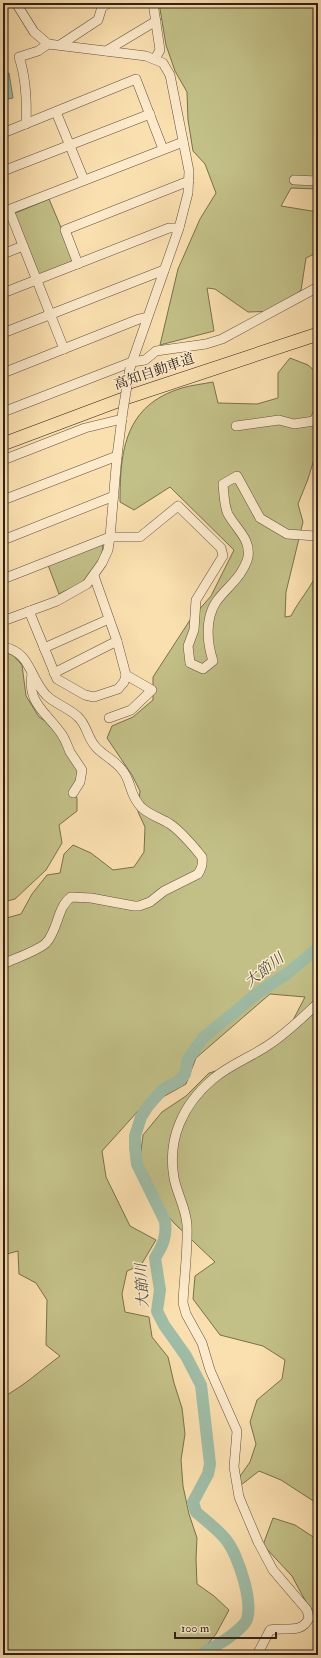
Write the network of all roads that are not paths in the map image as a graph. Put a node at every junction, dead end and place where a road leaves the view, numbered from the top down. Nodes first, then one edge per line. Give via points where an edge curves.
1 (16, 3) edge
2 (109, 3) edge
3 (153, 3) edge
4 (156, 21) junction
5 (48, 44) junction
6 (60, 45) junction
7 (106, 51) junction
8 (155, 59) junction
9 (56, 112) junction
10 (150, 114) junction
11 (26, 124) junction
12 (3, 133) edge
13 (183, 142) junction
14 (70, 145) junction
15 (163, 149) junction
16 (3, 171) edge
17 (84, 180) junction
18 (294, 180) dead end
19 (189, 181) junction
20 (318, 181) edge
21 (6, 211) edge
22 (179, 228) junction
23 (23, 246) junction
24 (3, 254) edge
25 (78, 264) junction
26 (164, 270) junction
27 (36, 280) junction
28 (318, 287) edge
29 (3, 293) edge
30 (50, 315) junction
31 (147, 317) junction
32 (318, 328) edge
33 (3, 333) edge
34 (318, 334) edge
35 (64, 349) junction
36 (131, 365) junction
37 (3, 373) edge
38 (3, 412) edge
39 (318, 413) edge
40 (122, 419) junction
41 (236, 426) dead end
42 (3, 438) edge
43 (3, 444) edge
44 (117, 456) junction
45 (3, 460) edge
46 (114, 496) junction
47 (3, 500) edge
48 (318, 532) edge
49 (110, 537) junction
50 (3, 540) edge
51 (94, 576) junction
52 (3, 579) edge
53 (29, 611) junction
54 (109, 619) junction
55 (4, 620) edge
56 (117, 641) junction
57 (3, 647) edge
58 (44, 648) junction
59 (54, 673) junction
60 (32, 674) junction
61 (126, 675) junction
62 (109, 718) dead end
63 (73, 793) dead end
64 (3, 964) edge
65 (318, 1003) edge
66 (257, 1655) edge

1 - 5 street via 34,32
2 - 6 street via 102,7 98,20
3 - 4 street
4 - 7 street
4 - 8 street via 160,50
5 - 6 street
5 - 11 street via 38,51 19,57 25,83
6 - 7 street
7 - 8 street
8 - 13 street via 163,63 170,75
9 - 10 street via 136,80
9 - 11 street
9 - 14 street
10 - 14 street
10 - 15 street
11 - 12 street
13 - 15 street
13 - 19 street
14 - 16 street
14 - 17 street
15 - 17 street
17 - 21 street
18 - 20 street
19 - 22 street
19 - 25 street via 65,230
21 - 23 street
22 - 25 street via 169,228
22 - 26 street
23 - 24 street
23 - 27 street
25 - 27 street
26 - 30 street
26 - 31 street
27 - 29 street
27 - 30 street
28 - 36 street via 222,339 206,344 156,351
30 - 33 street
30 - 35 street
31 - 35 street
31 - 36 street
32 - 42 highway via 121,392
34 - 43 highway, 高知自動車道 via 131,396
35 - 37 street
36 - 38 street
36 - 40 street, bridge
39 - 41 street via 314,421 294,424 279,420
40 - 44 street
40 - 45 street via 86,428
44 - 46 street
44 - 47 street
46 - 49 street
46 - 50 street
48 - 49 street via 316,536 287,534 260,518 237,476 222,484 228,513 247,541 248,556 234,583 213,608 208,629 213,661 203,669 190,663 188,646 194,630 196,600 222,556 221,548 178,506 140,538
49 - 51 street via 108,550
49 - 52 street
51 - 53 street via 87,584
51 - 54 street
53 - 55 street
53 - 58 street
54 - 56 street
54 - 58 street
56 - 59 street
56 - 61 street
57 - 60 street via 21,654
58 - 59 street
59 - 61 street via 57,679 84,695 94,697 118,689
60 - 63 street via 30,683 33,696 41,711 60,731 82,770 80,782
60 - 64 street via 51,700 78,716 96,748 124,771 136,802 172,825 192,844 202,857 203,863 198,874 164,891 144,905 134,906 71,897 64,904 57,924 46,943
61 - 62 street via 152,690 131,710
65 - 66 street via 277,1039 232,1065 208,1083 182,1117 173,1142 174,1178 187,1224 183,1303 186,1314 202,1343 210,1370 237,1431 234,1467 239,1497 273,1570 307,1610 309,1618 302,1627 270,1630

